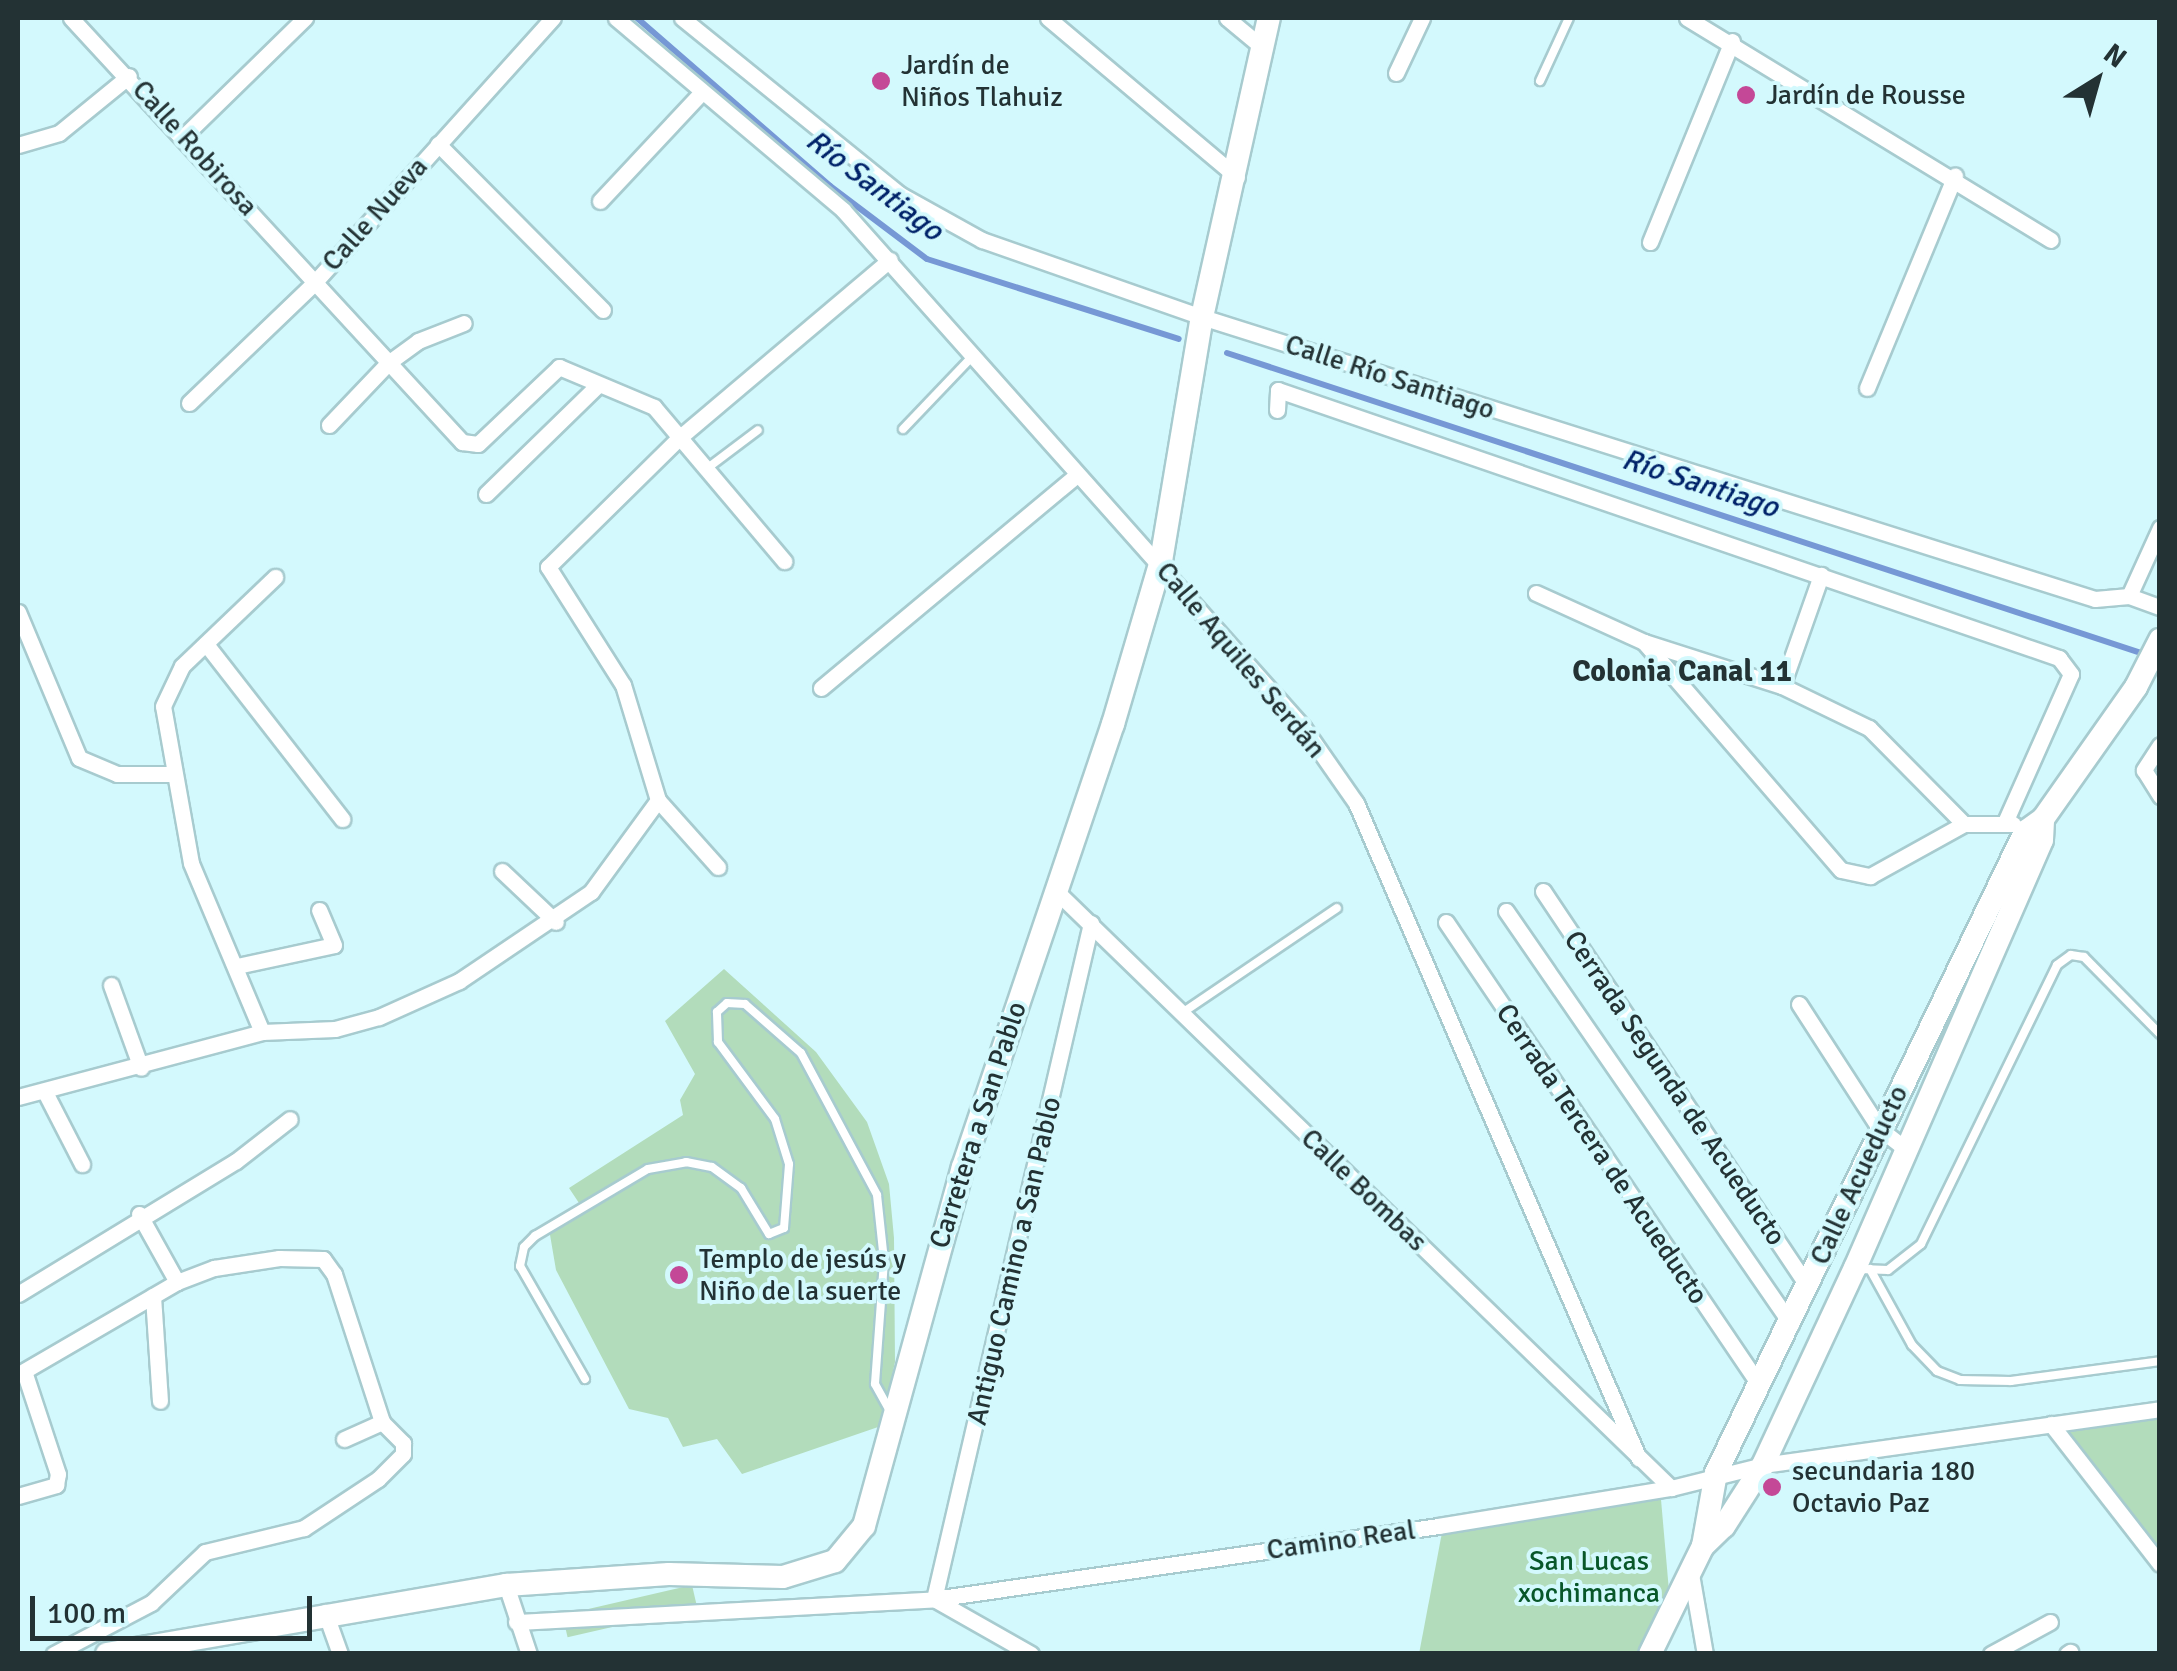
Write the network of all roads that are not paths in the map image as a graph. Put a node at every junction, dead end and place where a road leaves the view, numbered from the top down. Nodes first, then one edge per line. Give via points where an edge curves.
1 (72, 18) edge
2 (305, 18) edge
3 (553, 18) edge
4 (616, 18) edge
5 (682, 18) edge
6 (1048, 18) edge
7 (1227, 18) edge
8 (1269, 18) edge
9 (1422, 18) edge
10 (1569, 18) edge
11 (1687, 18) edge
12 (1732, 41) junction
13 (1263, 48) junction
14 (1396, 73) dead end
15 (129, 76) junction
16 (1540, 81) dead end
17 (701, 93) junction
18 (185, 136) junction
19 (18, 144) edge
20 (438, 144) junction
21 (1955, 176) junction
22 (1237, 177) junction
23 (600, 200) dead end
24 (2052, 240) dead end
25 (1650, 242) dead end
26 (890, 260) junction
27 (314, 283) junction
28 (603, 310) dead end
29 (1202, 317) junction
30 (464, 323) dead end
31 (970, 359) junction
32 (388, 363) junction
33 (598, 385) junction
34 (1867, 388) dead end
35 (189, 403) dead end
36 (1277, 410) dead end
37 (330, 425) dead end
38 (903, 429) dead end
39 (758, 430) dead end
40 (679, 438) junction
41 (705, 470) junction
42 (1075, 476) junction
43 (486, 494) dead end
44 (2160, 528) edge
45 (784, 560) dead end
46 (1161, 561) junction
47 (1821, 575) junction
48 (276, 577) dead end
49 (1536, 593) dead end
50 (2130, 596) junction
51 (2160, 606) edge
52 (18, 612) edge
53 (2160, 640) edge
54 (1644, 642) junction
55 (206, 644) junction
56 (1782, 686) junction
57 (821, 688) dead end
58 (2160, 745) edge
59 (171, 774) junction
60 (2160, 796) edge
61 (658, 800) junction
62 (342, 820) dead end
63 (1964, 824) junction
64 (2029, 828) junction
65 (718, 867) dead end
66 (502, 871) dead end
67 (1543, 891) dead end
68 (1057, 892) junction
69 (1338, 908) dead end
70 (319, 910) dead end
71 (1506, 911) dead end
72 (556, 922) junction
73 (1446, 922) dead end
74 (1090, 923) junction
75 (238, 966) junction
76 (111, 985) dead end
77 (1799, 1004) dead end
78 (1182, 1013) junction
79 (262, 1032) junction
80 (2160, 1034) edge
81 (142, 1068) junction
82 (19, 1092) edge
83 (46, 1094) junction
84 (290, 1119) dead end
85 (1880, 1129) junction
86 (1907, 1150) junction
87 (82, 1164) dead end
88 (140, 1214) junction
89 (1863, 1269) junction
90 (178, 1282) junction
91 (1807, 1286) junction
92 (18, 1294) edge
93 (153, 1296) junction
94 (1792, 1324) junction
95 (2160, 1362) edge
96 (21, 1373) edge
97 (585, 1379) dead end
98 (1760, 1386) junction
99 (160, 1401) dead end
100 (2160, 1408) edge
101 (894, 1417) junction
102 (382, 1422) junction
103 (2052, 1424) junction
104 (344, 1439) dead end
105 (1639, 1460) junction
106 (1763, 1465) junction
107 (1716, 1473) junction
108 (1672, 1488) junction
109 (18, 1496) edge
110 (1703, 1546) junction
111 (2160, 1564) edge
112 (1691, 1573) junction
113 (506, 1585) junction
114 (934, 1599) junction
115 (325, 1612) junction
116 (516, 1622) junction
117 (2050, 1622) dead end
118 (54, 1654) edge
119 (107, 1654) edge
120 (340, 1654) edge
121 (529, 1654) edge
122 (1032, 1654) edge
123 (1650, 1654) edge
124 (1705, 1654) edge
125 (1991, 1654) edge

1 - 15 street, Calle Robirosa
2 - 18 street
3 - 20 street, Calle Nueva
4 - 17 street, Calle Aquiles Serdán
5 - 29 street, Calle Río Santiago via 831,143 938,220
6 - 22 street
7 - 13 street
8 - 13 main road
9 - 14 street
10 - 16 lane
11 - 12 street
12 - 21 street
12 - 25 street
13 - 22 main road
15 - 18 street, Calle Robirosa
15 - 19 street via 59,134
17 - 23 street
17 - 26 street, Calle Aquiles Serdán via 843,210
18 - 27 street, Calle Robirosa
20 - 27 street, Calle Nueva
20 - 28 street
21 - 24 street
21 - 34 street
22 - 29 main road
26 - 31 street, Calle Aquiles Serdán
26 - 40 street
27 - 32 street, Calle Robirosa
27 - 35 street, Calle Nueva
29 - 46 main road, Carretera a San Pablo
29 - 50 street, Calle Río Santiago via 2094,599
30 - 32 street via 418,341
31 - 38 lane
31 - 42 street, Calle Aquiles Serdán
32 - 33 street, Calle Robirosa via 471,447 554,368
32 - 37 street
33 - 40 street via 654,407
33 - 43 street
36 - 47 street via 1278,390
39 - 41 lane
40 - 41 street
40 - 61 street via 548,567 623,685
41 - 45 street
42 - 46 street, Calle Aquiles Serdán
42 - 57 street
44 - 50 street
46 - 68 main road, Carretera a San Pablo
46 - 105 street, Calle Aquiles Serdán via 1303,726 1356,803
47 - 56 street
47 - 64 street via 2068,665 2071,674
48 - 55 street
49 - 54 street
50 - 51 street, Calle Río Santiago
52 - 59 street via 79,758 116,774
53 - 64 main road, Calle Acueducto via 2136,687
54 - 56 street
54 - 63 street via 1842,870 1870,876
55 - 59 street via 166,694
55 - 62 street
56 - 63 street via 1869,728
58 - 60 street via 2144,770
59 - 75 street via 191,863
61 - 65 street
61 - 72 street via 616,864
63 - 64 street
64 - 85 main road, Calle Acueducto
64 - 86 main road, Calle Acueducto
66 - 72 street
67 - 91 street, Cerrada Segunda de Acueducto
68 - 74 street, Calle Bombas
68 - 101 main road, Carretera a San Pablo via 963,1167
69 - 78 lane
70 - 75 street via 334,945
71 - 94 street
72 - 79 street via 459,981 379,1017 335,1029
73 - 98 street, Cerrada Tercera de Acueducto
74 - 78 street, Calle Bombas
74 - 114 street, Antiguo Camino a San Pablo
75 - 79 street
76 - 81 street
77 - 85 street
78 - 105 street, Calle Bombas
79 - 81 street
80 - 89 lane via 2084,957 2071,955 2057,964 1922,1244 1888,1270
81 - 83 street
82 - 83 street
83 - 87 street
84 - 88 street via 236,1161
85 - 86 street
85 - 91 main road, Calle Acueducto
86 - 89 main road, Calle Acueducto
88 - 90 street
88 - 92 street
89 - 95 lane via 1912,1346 1937,1371 1960,1380 2011,1381
89 - 106 main road, Calle Acueducto
90 - 93 street
90 - 102 street via 214,1268 322,1259 334,1274
91 - 94 main road, Calle Acueducto
93 - 96 street
93 - 99 street
94 - 98 main road, Calle Acueducto
96 - 109 street via 58,1474 56,1485
97 - 101 lane via 520,1266 535,1236 648,1169 686,1162 712,1167 741,1188 769,1234 784,1228 788,1164 776,1119 718,1042 717,1012 728,1002 745,1004 801,1053 876,1195 884,1261 875,1384
98 - 107 main road, Calle Acueducto
100 - 103 street, Camino Real
101 - 113 main road, Carretera a San Pablo via 864,1526 835,1560 783,1577 669,1574
102 - 104 street
102 - 118 street via 397,1433 403,1454 378,1480 304,1528 205,1552 151,1603
103 - 106 street, Camino Real
103 - 111 street
105 - 108 street, Calle Bombas
106 - 107 street, Camino Real
106 - 110 main road, Calle Acueducto
107 - 108 street, Camino Real
107 - 110 main road, Calle Acueducto
108 - 114 street, Camino Real
110 - 112 main road, Calle Acueducto
112 - 123 main road, Calle Acueducto
112 - 124 street
113 - 115 main road, Carretera a San Pablo
113 - 116 street
114 - 116 street, Camino Real
114 - 122 street
115 - 119 main road, Carretera a San Pablo
115 - 120 street
116 - 121 street
117 - 125 street

